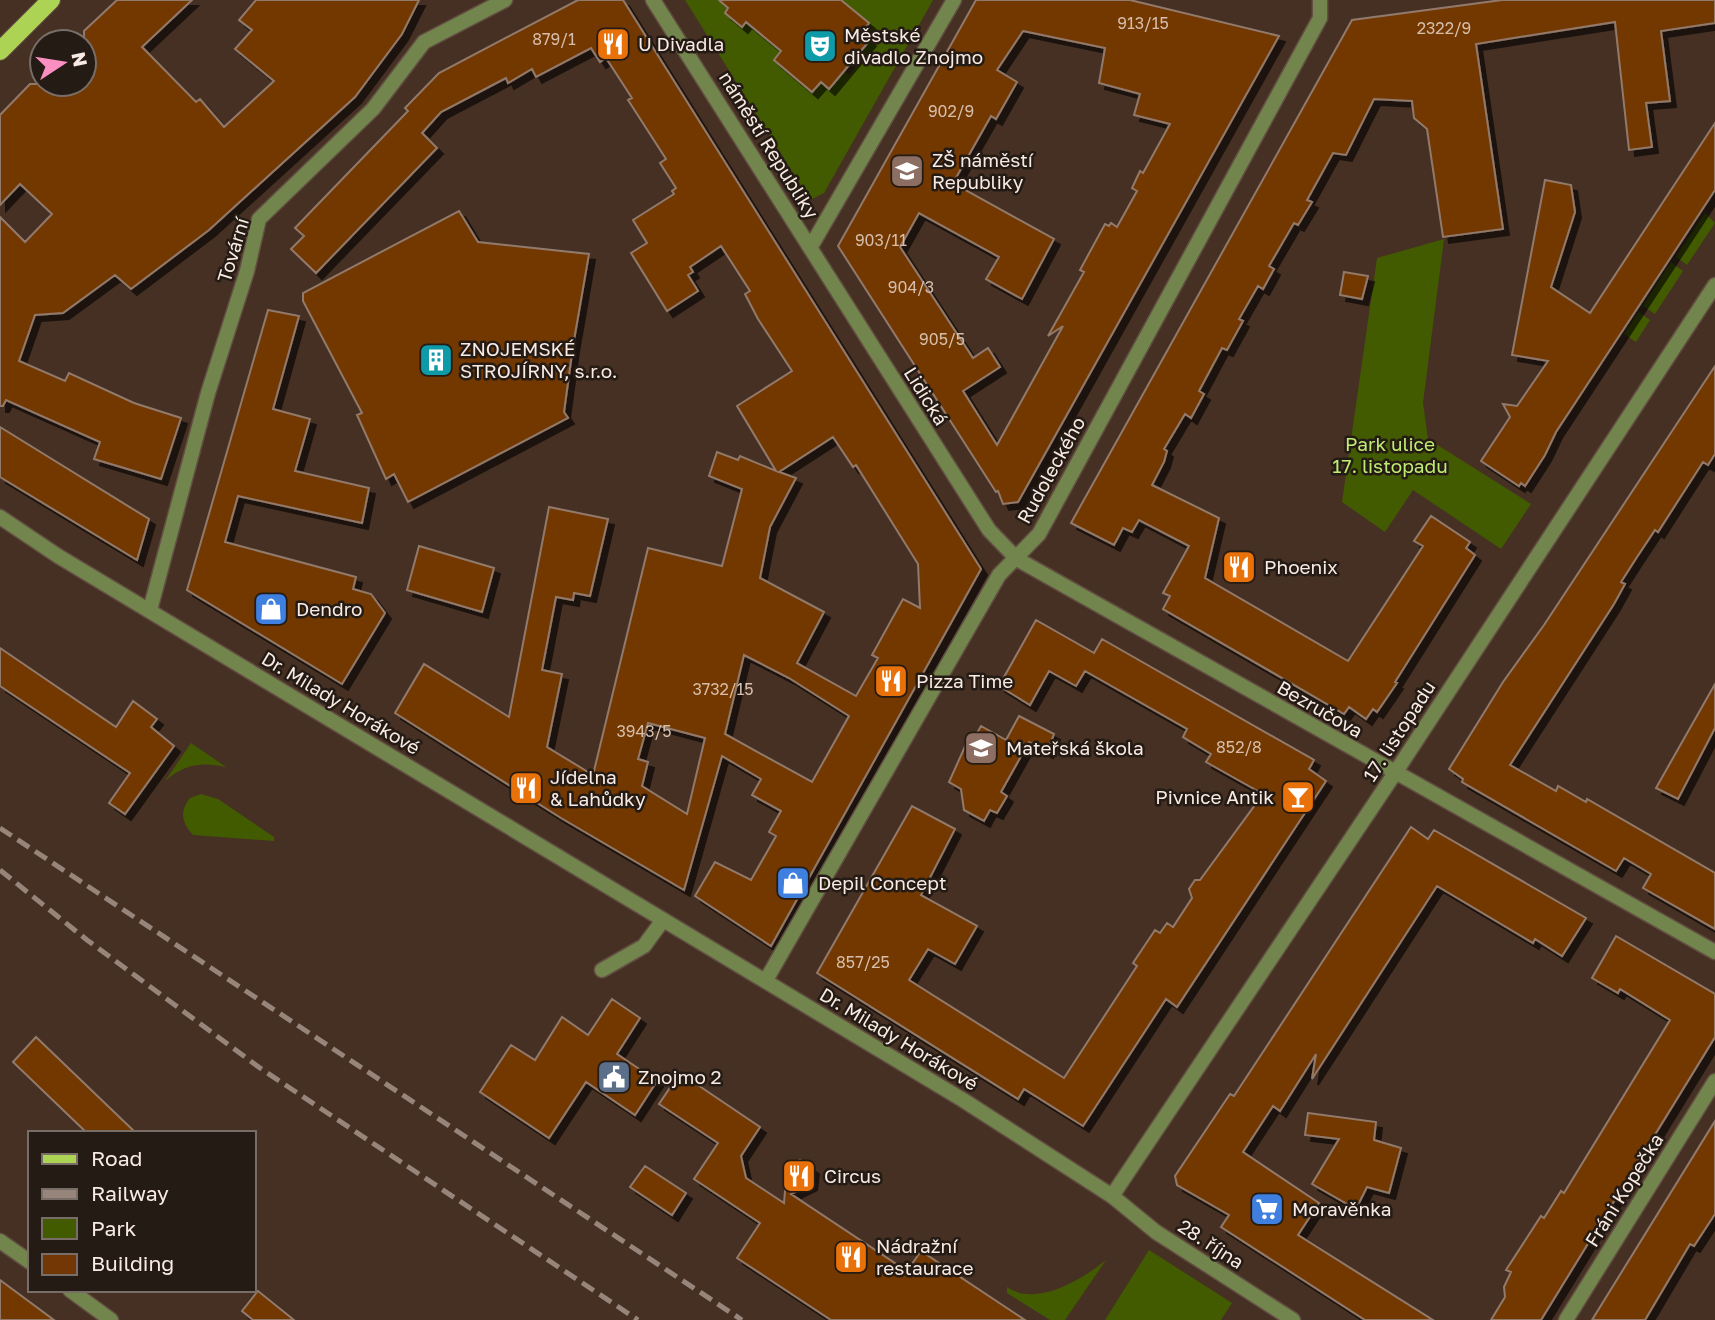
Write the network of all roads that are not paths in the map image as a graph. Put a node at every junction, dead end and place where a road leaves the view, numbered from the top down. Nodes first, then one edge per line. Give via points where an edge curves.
1 (51, 0) edge
2 (505, 0) edge
3 (653, 0) edge
4 (954, 0) edge
5 (1320, 0) edge
6 (0, 51) edge
7 (810, 248) junction
8 (1715, 285) edge
9 (0, 517) edge
10 (1017, 559) junction
11 (150, 610) junction
12 (1395, 773) junction
13 (663, 920) junction
14 (1715, 952) edge
15 (602, 970) dead end
16 (766, 980) junction
17 (1715, 1081) edge
18 (1112, 1196) junction
19 (0, 1241) edge
20 (28, 1261) edge
21 (73, 1292) edge
22 (111, 1320) edge
23 (1293, 1320) edge
24 (1566, 1320) edge

1 - 6 main road
2 - 11 street, Tovární via 424,42 373,109 259,219
3 - 7 street, náměstí Republiky
4 - 7 street, náměstí Republiky
5 - 10 street, Rudoleckého via 1320,18 1314,30 1039,534
7 - 10 street, Lidická via 989,530
8 - 12 street, 17. listopadu
9 - 11 street, Dr. Milady Horákové
10 - 12 street, Bezručova
10 - 16 street, Rudoleckého via 999,575
11 - 13 street, Dr. Milady Horákové
12 - 14 street, Bezručova
12 - 18 street, 17. listopadu
13 - 15 street via 644,946
13 - 16 street, Dr. Milady Horákové
16 - 18 street, Dr. Milady Horákové
17 - 24 street, Fráni Kopečka
18 - 23 street, 28. října via 1156,1232
19 - 20 street
21 - 22 street

